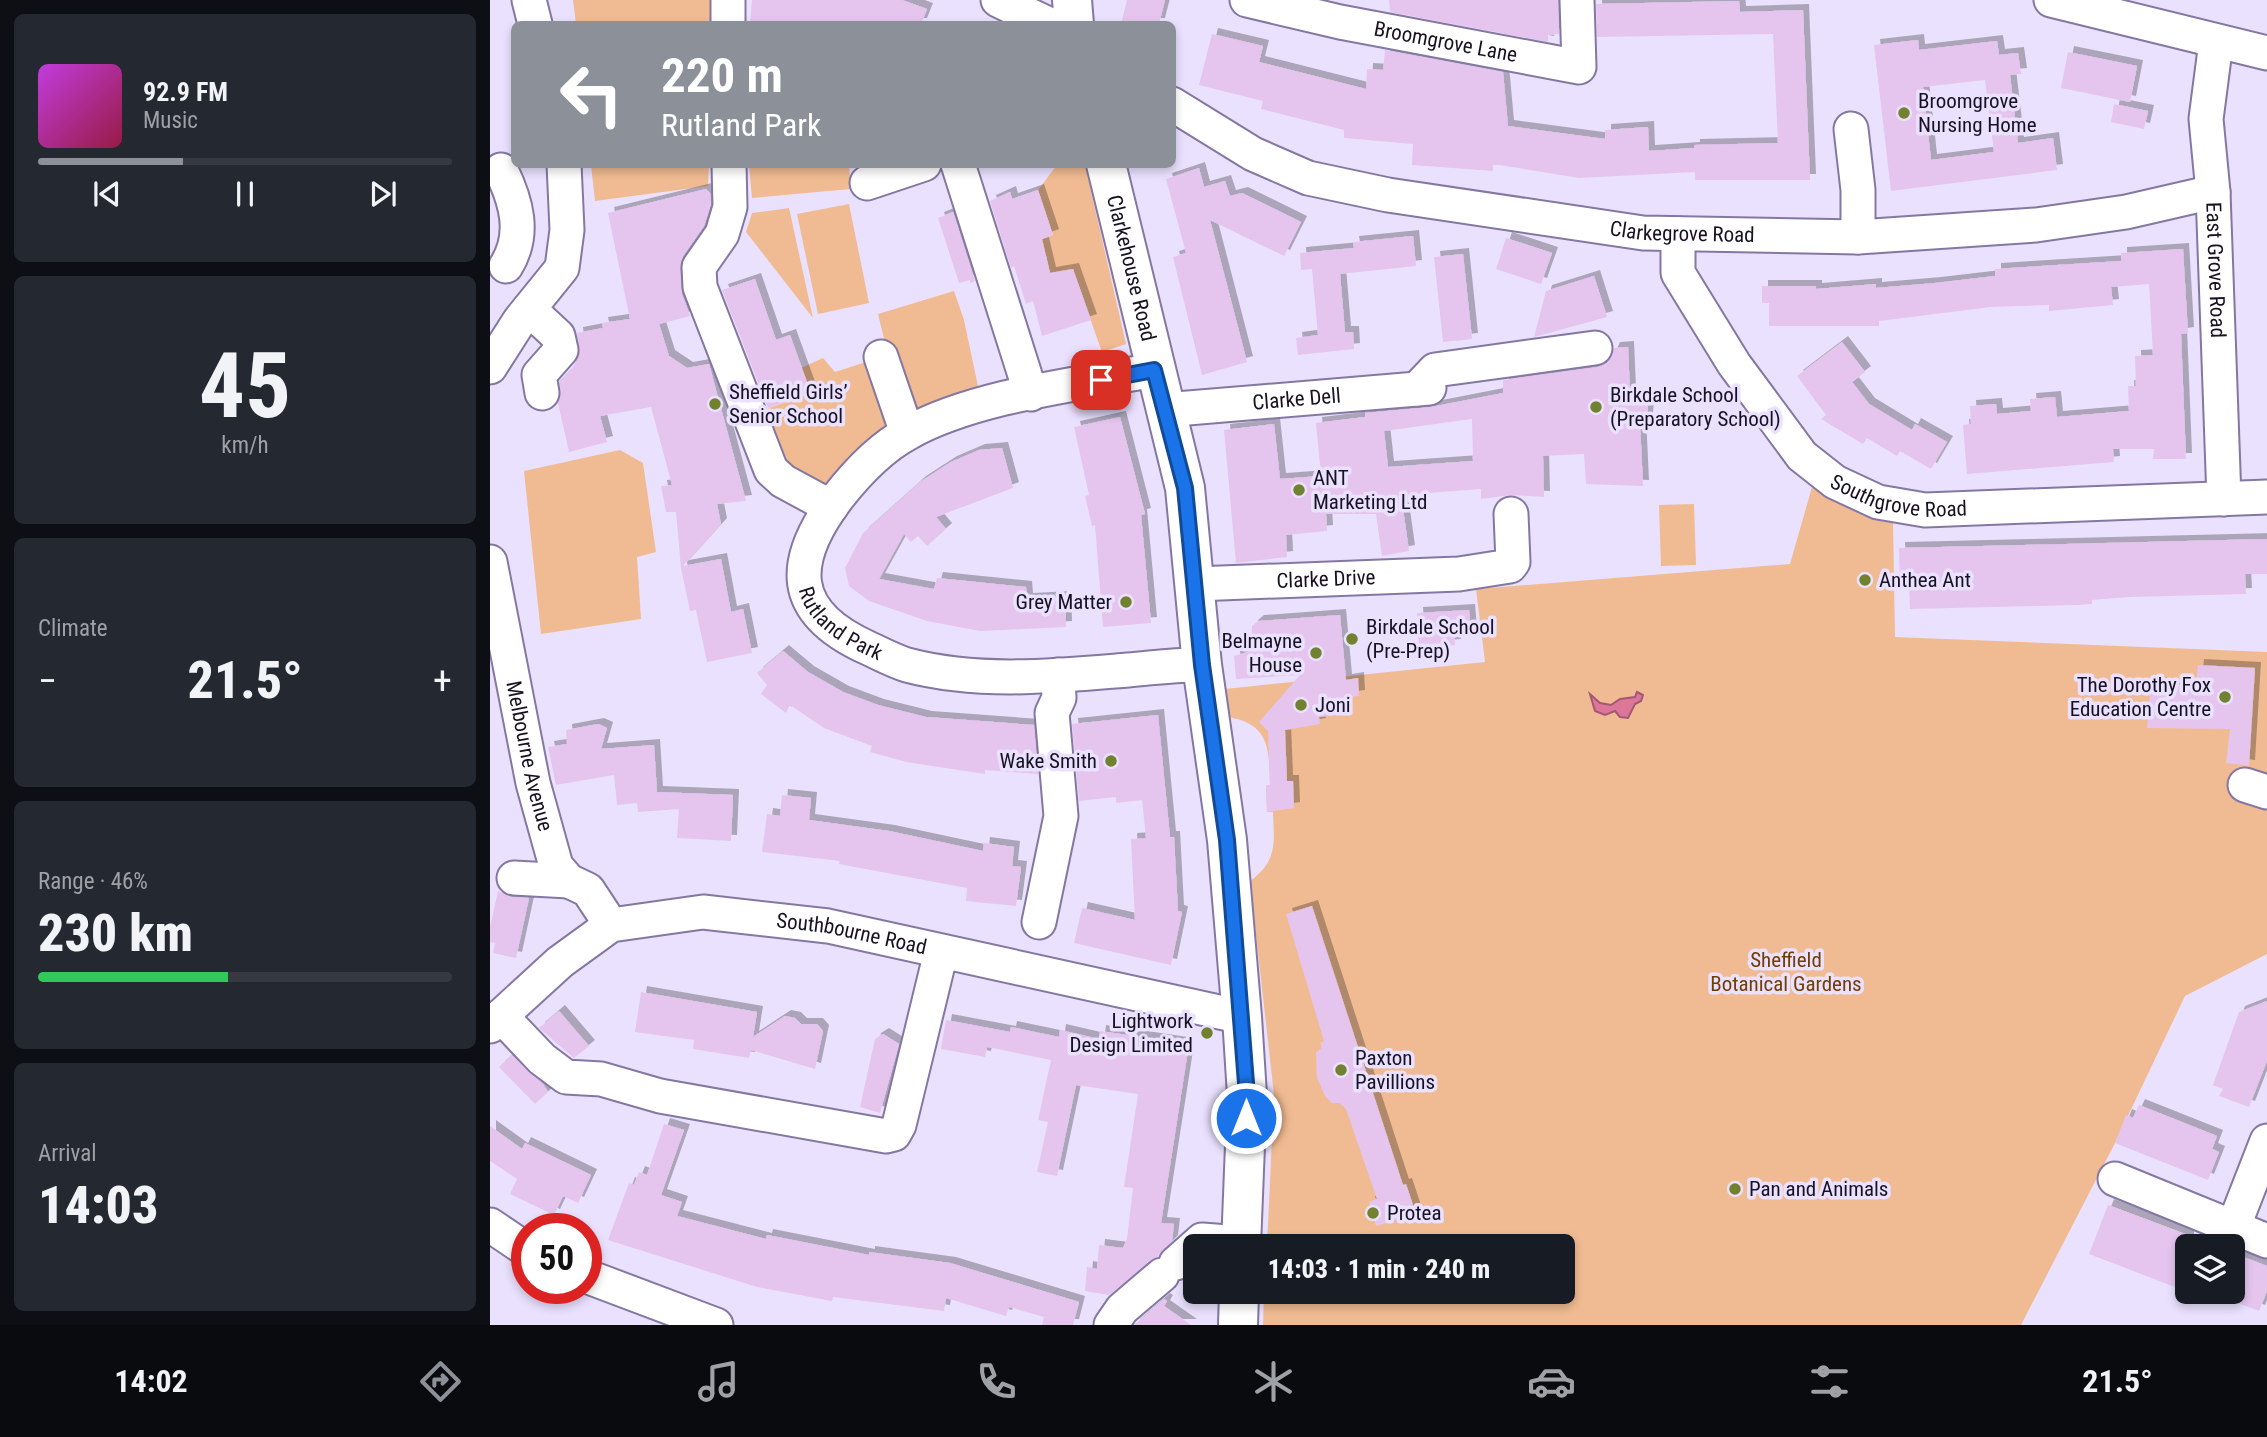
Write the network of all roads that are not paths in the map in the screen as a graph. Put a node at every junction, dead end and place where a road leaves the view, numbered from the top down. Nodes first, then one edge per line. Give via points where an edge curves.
1 (528, 0) edge
2 (728, 0) edge
3 (998, 0) edge
4 (1072, 0) edge
5 (1247, 0) edge
6 (1577, 0) edge
7 (2051, 0) edge
8 (2139, 10) edge
9 (1340, 11) edge
10 (534, 21) edge
11 (728, 21) edge
12 (1042, 21) edge
13 (1074, 21) edge
14 (2216, 42) junction
15 (2267, 53) edge
16 (1176, 106) edge
17 (1852, 129) dead end
18 (502, 168) edge
19 (564, 168) edge
20 (730, 168) edge
21 (912, 168) edge
22 (959, 168) edge
23 (1107, 168) edge
24 (867, 183) dead end
25 (2213, 192) junction
26 (1678, 234) junction
27 (1857, 237) junction
28 (506, 266) dead end
29 (529, 309) junction
30 (1595, 348) dead end
31 (881, 357) dead end
32 (490, 367) edge
33 (1154, 370) junction
34 (542, 393) dead end
35 (1031, 394) junction
36 (1164, 410) junction
37 (907, 433) junction
38 (2267, 497) edge
39 (2224, 499) junction
40 (831, 507) junction
41 (1511, 514) dead end
42 (490, 562) edge
43 (1195, 584) junction
44 (1202, 665) junction
45 (1058, 675) junction
46 (514, 878) dead end
47 (569, 881) junction
48 (1039, 922) dead end
49 (611, 925) junction
50 (941, 952) junction
51 (1242, 1017) junction
52 (496, 1021) edge
53 (2267, 1141) edge
54 (2115, 1179) dead end
55 (490, 1225) edge
56 (2233, 1228) junction
57 (1241, 1234) edge
58 (511, 1239) edge
59 (2267, 1241) edge
60 (1183, 1257) edge
61 (602, 1282) edge
62 (1239, 1304) edge
63 (716, 1325) edge
64 (1111, 1325) edge
65 (1238, 1325) edge

1 - 10 street
2 - 11 street
3 - 12 street
4 - 13 main road
5 - 9 street, Broomgrove Lane
6 - 9 street, Broomgrove Lane via 1579,67
7 - 8 street
8 - 14 street
14 - 15 street
14 - 25 street, East Grove Road via 2206,119
16 - 26 street, Clarkegrove Road via 1253,154 1308,178 1388,195 1643,233
17 - 27 street
18 - 28 street via 519,218 514,254
19 - 29 street via 567,230 562,268
20 - 40 street via 730,207 722,234 699,267 700,288 771,470
21 - 24 street
22 - 35 street
23 - 33 main road, Clarkehouse Road
25 - 27 street, Clarkegrove Road via 2126,212 2036,225
25 - 39 street, East Grove Road
26 - 27 street, Clarkegrove Road
26 - 39 street, Southgrove Road via 1678,272 1734,364 1802,456 1835,482 1878,502 1925,510
29 - 32 street
29 - 34 street via 558,336 561,350 539,375
30 - 36 street, Clarke Dell via 1435,370 1423,388
31 - 37 street
33 - 35 street, Rutland Park
33 - 36 main road, Clarkehouse Road
35 - 37 street, Rutland Park via 955,413
36 - 43 main road, Clarkehouse Road via 1185,488
37 - 40 street, Rutland Park via 849,484
38 - 39 street, Southgrove Road
40 - 45 street, Rutland Park via 810,541 804,562 804,583 812,606 828,625 905,664 958,675
41 - 43 street, Clarke Drive via 1510,566 1458,574
42 - 47 street, Melbourne Avenue via 533,783 556,866
43 - 44 main road, Clarkehouse Road
44 - 45 street, Rutland Park
44 - 51 main road, Clarkehouse Road via 1227,840
45 - 48 street via 1059,698 1052,713 1061,816
46 - 47 street
47 - 49 street, Melbourne Avenue via 588,890
49 - 50 street, Southbourne Road via 703,912 828,926
49 - 52 street, Southbourne Road via 560,962
50 - 51 street, Southbourne Road
50 - 52 street via 899,1125 894,1134 886,1136 660,1096 601,1079 566,1077
51 - 57 main road, Clarkehouse Road via 1247,1096
53 - 56 street
54 - 56 street
55 - 58 street
56 - 59 street
60 - 64 street via 1122,1309
61 - 63 street
62 - 65 main road

